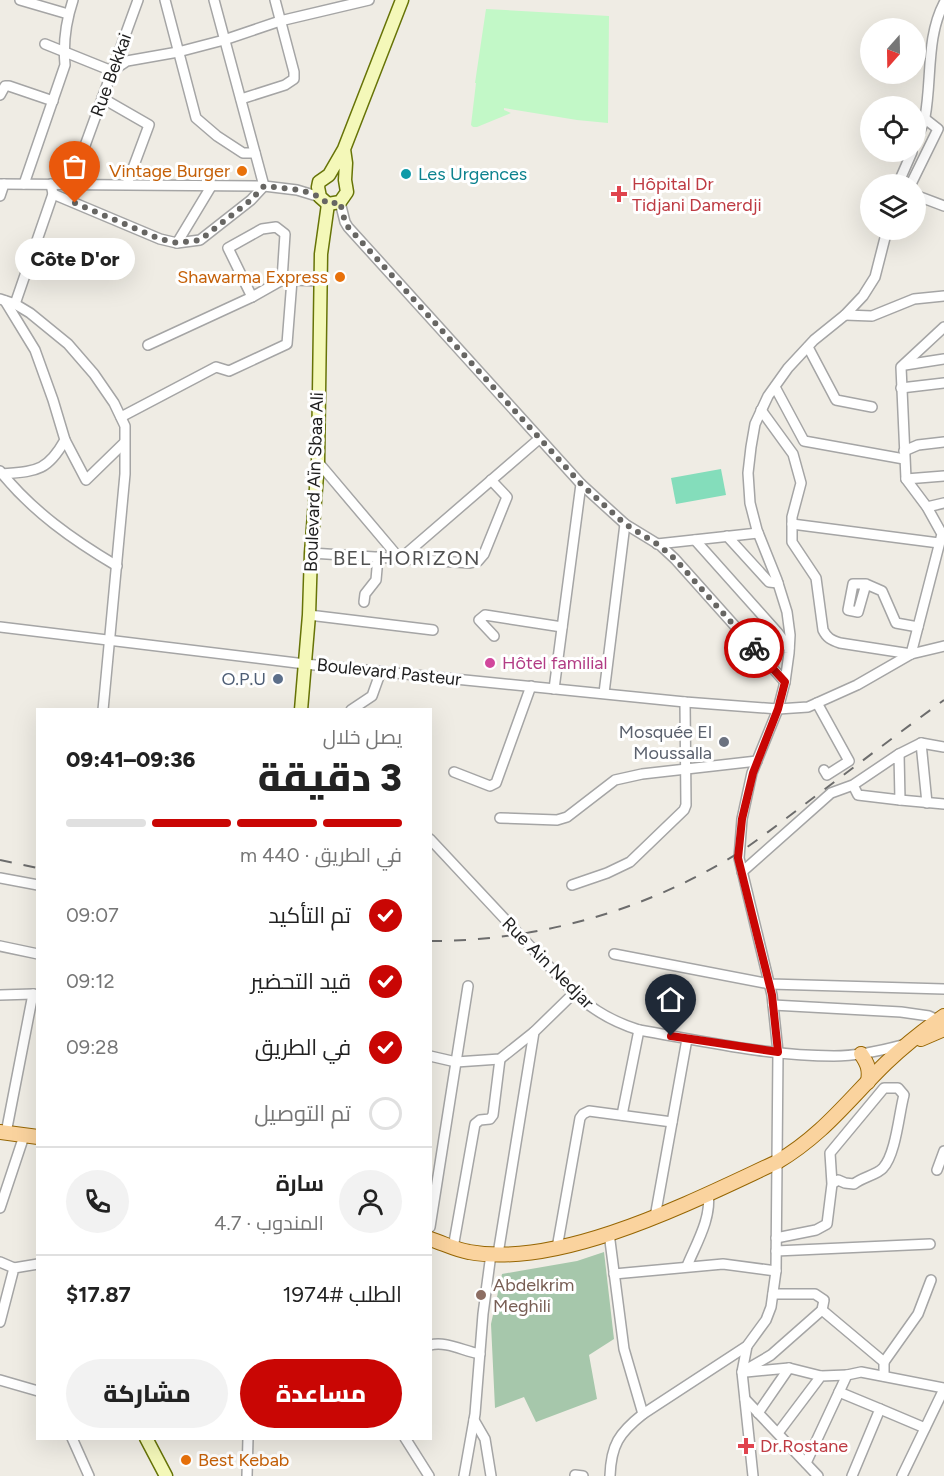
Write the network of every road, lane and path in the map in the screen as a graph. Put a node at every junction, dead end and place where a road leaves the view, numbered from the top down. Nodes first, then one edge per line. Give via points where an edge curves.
1 (20, 0) edge
2 (73, 0) edge
3 (138, 0) edge
4 (165, 0) edge
5 (214, 0) edge
6 (275, 0) edge
7 (324, 0) edge
8 (369, 0) edge
9 (402, 0) edge
10 (944, 3) edge
11 (325, 11) junction
12 (68, 14) junction
13 (280, 21) junction
14 (224, 40) junction
15 (45, 44) dead end
16 (64, 52) junction
17 (178, 52) junction
18 (112, 71) junction
19 (0, 95) edge
20 (102, 98) junction
21 (241, 99) junction
22 (53, 101) junction
23 (926, 101) edge
24 (926, 120) edge
25 (345, 149) junction
26 (255, 153) junction
27 (926, 154) edge
28 (324, 179) junction
29 (345, 180) junction
30 (2, 184) edge
31 (24, 184) junction
32 (71, 184) junction
33 (127, 184) junction
34 (212, 185) junction
35 (264, 186) junction
36 (52, 189) junction
37 (292, 189) junction
38 (0, 196) edge
39 (926, 199) edge
40 (329, 201) junction
41 (944, 206) edge
42 (884, 240) edge
43 (177, 243) junction
44 (287, 280) junction
45 (320, 281) junction
46 (944, 296) edge
47 (252, 297) junction
48 (7, 302) edge
49 (845, 315) junction
50 (944, 327) edge
51 (148, 345) dead end
52 (808, 347) junction
53 (944, 359) edge
54 (903, 365) junction
55 (944, 383) edge
56 (775, 387) junction
57 (901, 388) junction
58 (872, 407) dead end
59 (761, 410) junction
60 (121, 417) junction
61 (539, 439) junction
62 (65, 440) junction
63 (944, 442) edge
64 (124, 443) junction
65 (904, 455) junction
66 (318, 462) junction
67 (1, 473) edge
68 (944, 476) edge
69 (906, 479) junction
70 (491, 480) junction
71 (581, 484) junction
72 (944, 503) edge
73 (927, 507) junction
74 (625, 524) junction
75 (792, 524) junction
76 (758, 533) junction
77 (727, 536) junction
78 (942, 537) edge
79 (695, 540) junction
80 (657, 544) junction
81 (311, 553) junction
82 (378, 557) junction
83 (400, 559) junction
84 (117, 566) junction
85 (778, 583) junction
86 (866, 584) dead end
87 (364, 602) dead end
88 (309, 615) junction
89 (0, 627) edge
90 (562, 627) junction
91 (918, 627) junction
92 (433, 630) dead end
93 (494, 636) dead end
94 (110, 641) junction
95 (944, 646) edge
96 (789, 648) junction
97 (911, 654) junction
98 (305, 664) junction
99 (381, 671) junction
100 (785, 682) junction
101 (531, 686) junction
102 (554, 689) junction
103 (604, 693) junction
104 (685, 702) junction
105 (817, 703) junction
106 (363, 706) edge
107 (103, 708) edge
108 (301, 708) edge
109 (778, 709) junction
110 (921, 743) junction
111 (944, 747) edge
112 (899, 754) junction
113 (757, 761) junction
114 (686, 769) junction
115 (824, 770) dead end
116 (454, 772) dead end
117 (854, 785) junction
118 (900, 800) junction
119 (927, 804) junction
120 (944, 804) edge
121 (500, 818) dead end
122 (432, 841) edge
123 (742, 872) junction
124 (0, 878) edge
125 (36, 885) edge
126 (572, 885) dead end
127 (0, 946) edge
128 (36, 954) edge
129 (614, 954) dead end
130 (770, 984) junction
131 (468, 986) dead end
132 (944, 989) edge
133 (574, 993) junction
134 (35, 994) edge
135 (0, 995) edge
136 (773, 1005) junction
137 (942, 1027) edge
138 (639, 1030) junction
139 (534, 1032) junction
140 (687, 1039) junction
141 (908, 1044) junction
142 (778, 1052) junction
143 (861, 1054) junction
144 (432, 1056) edge
145 (500, 1059) junction
146 (456, 1062) junction
147 (868, 1082) junction
148 (622, 1115) junction
149 (672, 1122) junction
150 (3, 1132) edge
151 (31, 1137) edge
152 (944, 1151) edge
153 (777, 1162) junction
154 (937, 1170) dead end
155 (832, 1184) junction
156 (708, 1193) junction
157 (0, 1208) edge
158 (432, 1214) edge
159 (655, 1217) junction
160 (609, 1233) junction
161 (776, 1238) junction
162 (432, 1240) edge
163 (930, 1244) dead end
164 (453, 1248) junction
165 (557, 1248) junction
166 (776, 1251) junction
167 (494, 1254) junction
168 (0, 1262) edge
169 (36, 1264) edge
170 (687, 1266) junction
171 (14, 1268) junction
172 (776, 1271) junction
173 (614, 1274) junction
174 (931, 1280) dead end
175 (773, 1294) junction
176 (822, 1310) junction
177 (0, 1322) edge
178 (432, 1345) edge
179 (747, 1346) junction
180 (480, 1354) junction
181 (884, 1362) junction
182 (789, 1368) junction
183 (742, 1372) junction
184 (848, 1375) junction
185 (821, 1376) junction
186 (884, 1376) junction
187 (0, 1380) edge
188 (944, 1389) edge
189 (36, 1390) edge
190 (839, 1392) junction
191 (745, 1399) junction
192 (880, 1409) junction
193 (758, 1413) junction
194 (643, 1414) junction
195 (474, 1420) junction
196 (925, 1428) junction
197 (778, 1433) junction
198 (73, 1440) edge
199 (147, 1440) edge
200 (248, 1440) edge
201 (406, 1440) edge
202 (806, 1463) junction
203 (575, 1475) edge
204 (89, 1476) edge
205 (166, 1476) edge
206 (247, 1476) edge
207 (429, 1476) edge
208 (464, 1476) edge
209 (491, 1476) edge
210 (583, 1476) edge
211 (610, 1476) edge
212 (753, 1476) edge
213 (818, 1476) edge
214 (852, 1476) edge
215 (902, 1476) edge

1 - 12 street
2 - 12 street
3 - 18 street, Rue Bekkai
4 - 17 street
5 - 14 street
6 - 13 street
7 - 11 street
8 - 11 street
9 - 25 main road
10 - 23 street via 934,35
11 - 13 street
12 - 16 street
13 - 14 street
13 - 21 street via 294,79
14 - 17 street
14 - 21 street
15 - 16 street
16 - 18 street
16 - 22 street via 65,65
17 - 18 street via 127,61
17 - 26 street via 196,118 243,153
18 - 20 street, Rue Bekkai
19 - 22 street via 9,86
20 - 32 street, Rue Bekkai
20 - 33 street via 149,125
21 - 26 street
22 - 31 street
24 - 27 street via 938,129
25 - 28 main road
25 - 29 main road
26 - 35 street
28 - 29 main road via 338,175
28 - 37 street
28 - 40 main road via 318,187
29 - 40 main road via 347,192
30 - 31 street
30 - 38 street
31 - 36 street
32 - 33 street
32 - 36 street
33 - 34 street
34 - 35 street
34 - 43 street
35 - 37 street
35 - 43 street via 200,240
36 - 43 street via 160,239
36 - 48 street
37 - 40 street
39 - 41 street
40 - 45 main road, Boulevard Aïn Sbaa Ali
40 - 61 street
42 - 49 street via 875,277
44 - 45 street
44 - 47 street
44 - 47 street via 285,234 276,227 262,228 228,248
44 - 60 street via 287,344 229,371 216,367
45 - 66 main road, Boulevard Aïn Sbaa Ali
46 - 49 street via 914,299 872,316
47 - 51 street
48 - 60 street via 49,327 68,344 94,374
48 - 62 street via 35,350
49 - 52 street
50 - 54 street
52 - 56 street
52 - 58 street via 836,400
53 - 54 street
54 - 57 street
55 - 57 street
56 - 59 street
56 - 65 street via 804,441
57 - 65 street
59 - 75 street via 793,454 801,483
59 - 76 street via 748,472 750,503
60 - 64 street
61 - 70 street
61 - 71 street
62 - 64 street via 86,480
62 - 67 street via 46,465
63 - 65 street via 918,445
64 - 84 street
65 - 69 street
66 - 81 main road, Boulevard Aïn Sbaa Ali
66 - 83 street
67 - 84 street via 42,516
68 - 69 street
69 - 73 street
70 - 83 street
70 - 83 street via 507,497 478,561
71 - 74 street
71 - 90 street
72 - 73 street
73 - 78 street
74 - 80 street
74 - 103 street
75 - 78 street
75 - 97 street via 792,542 816,578 823,630 829,639
76 - 77 street
76 - 85 street
77 - 79 street
77 - 85 street via 769,582
78 - 91 street
79 - 80 street
79 - 96 street
80 - 100 street
81 - 82 street
81 - 88 main road, Boulevard Aïn Sbaa Ali
82 - 83 street
82 - 87 street via 376,580 364,594
84 - 94 street
85 - 96 street via 787,612
86 - 91 street via 882,591 896,623
88 - 92 street
88 - 98 main road, Boulevard Aïn Sbaa Ali
89 - 94 street, Boulevard Pasteur
90 - 93 street via 485,615 479,620
90 - 102 street
91 - 97 street
94 - 98 street, Boulevard Pasteur
94 - 107 street
95 - 97 street
96 - 100 street
97 - 105 street, Boulevard Pasteur
98 - 99 street, Boulevard Pasteur
98 - 108 main road, Boulevard Aïn Sbaa Ali
99 - 101 street, Boulevard Pasteur
99 - 106 street via 372,696
100 - 109 street
101 - 102 street, Boulevard Pasteur
101 - 116 street via 496,783 487,786
102 - 103 street, Boulevard Pasteur
103 - 104 street, Boulevard Pasteur
104 - 109 street, Boulevard Pasteur
104 - 114 street
105 - 109 street, Boulevard Pasteur
105 - 115 street via 849,761 827,775
109 - 113 street
110 - 111 street
110 - 112 street
110 - 119 street
112 - 117 street
112 - 118 street
113 - 114 street
113 - 123 street via 742,819 738,858
114 - 121 street via 615,780 567,817
114 - 126 street via 684,810 630,862
117 - 118 street via 858,795
117 - 123 street via 831,793
118 - 119 street
119 - 120 street
122 - 133 street, Rue Ain Nedjar
123 - 130 street
124 - 125 street
127 - 128 street
129 - 130 street
130 - 132 street
130 - 136 street
131 - 146 street
133 - 138 street, Rue Ain Nedjar via 594,1011
133 - 139 street
134 - 135 street
134 - 150 street
136 - 137 street via 901,1012 929,1016
136 - 142 street
137 - 141 main road
138 - 140 street, Rue Ain Nedjar
138 - 148 street
139 - 145 street
139 - 167 street
140 - 142 street, Rue Ain Nedjar
140 - 149 street
141 - 143 street, Rue Ain Nedjar
141 - 147 main road
142 - 143 street, Rue Ain Nedjar
142 - 153 street
143 - 147 main road via 870,1072
144 - 146 street
145 - 146 street
145 - 164 street via 494,1115 475,1124
146 - 158 street
147 - 153 main road via 813,1138
148 - 149 street
148 - 165 street via 590,1111 581,1115
149 - 159 street
150 - 151 main road
151 - 157 street
152 - 154 street
153 - 156 main road
153 - 161 street
155 - 155 street via 838,1180 854,1184 883,1169 891,1154 903,1095 898,1088 884,1088 830,1153
155 - 161 street via 827,1224
156 - 159 main road
156 - 170 street via 707,1215
159 - 160 main road
160 - 165 main road
160 - 173 street
161 - 166 street
162 - 164 main road
163 - 166 street
164 - 167 main road
165 - 167 main road
166 - 172 street
167 - 180 street
168 - 171 street
169 - 171 street
170 - 172 street via 723,1264
170 - 173 street
171 - 177 street
172 - 175 street
173 - 194 street via 624,1349
174 - 181 street via 918,1314
175 - 176 street via 815,1294 824,1300
175 - 179 street via 766,1320
176 - 181 street
176 - 183 street via 771,1355
178 - 180 street
179 - 183 street
179 - 194 street
180 - 195 street
181 - 186 street
182 - 183 street
182 - 185 street
182 - 193 street
183 - 191 street
184 - 185 street
184 - 186 street via 861,1372
184 - 190 street
185 - 197 street
186 - 188 street
187 - 189 street
188 - 196 street
190 - 192 street
190 - 202 street
191 - 193 street
191 - 212 street
192 - 196 street
192 - 214 street
193 - 197 street
194 - 211 street via 616,1442
195 - 208 street
195 - 209 street via 485,1439
196 - 215 street
197 - 202 street
198 - 204 street
199 - 205 main road
200 - 206 street
201 - 207 street
202 - 213 street
203 - 210 street

